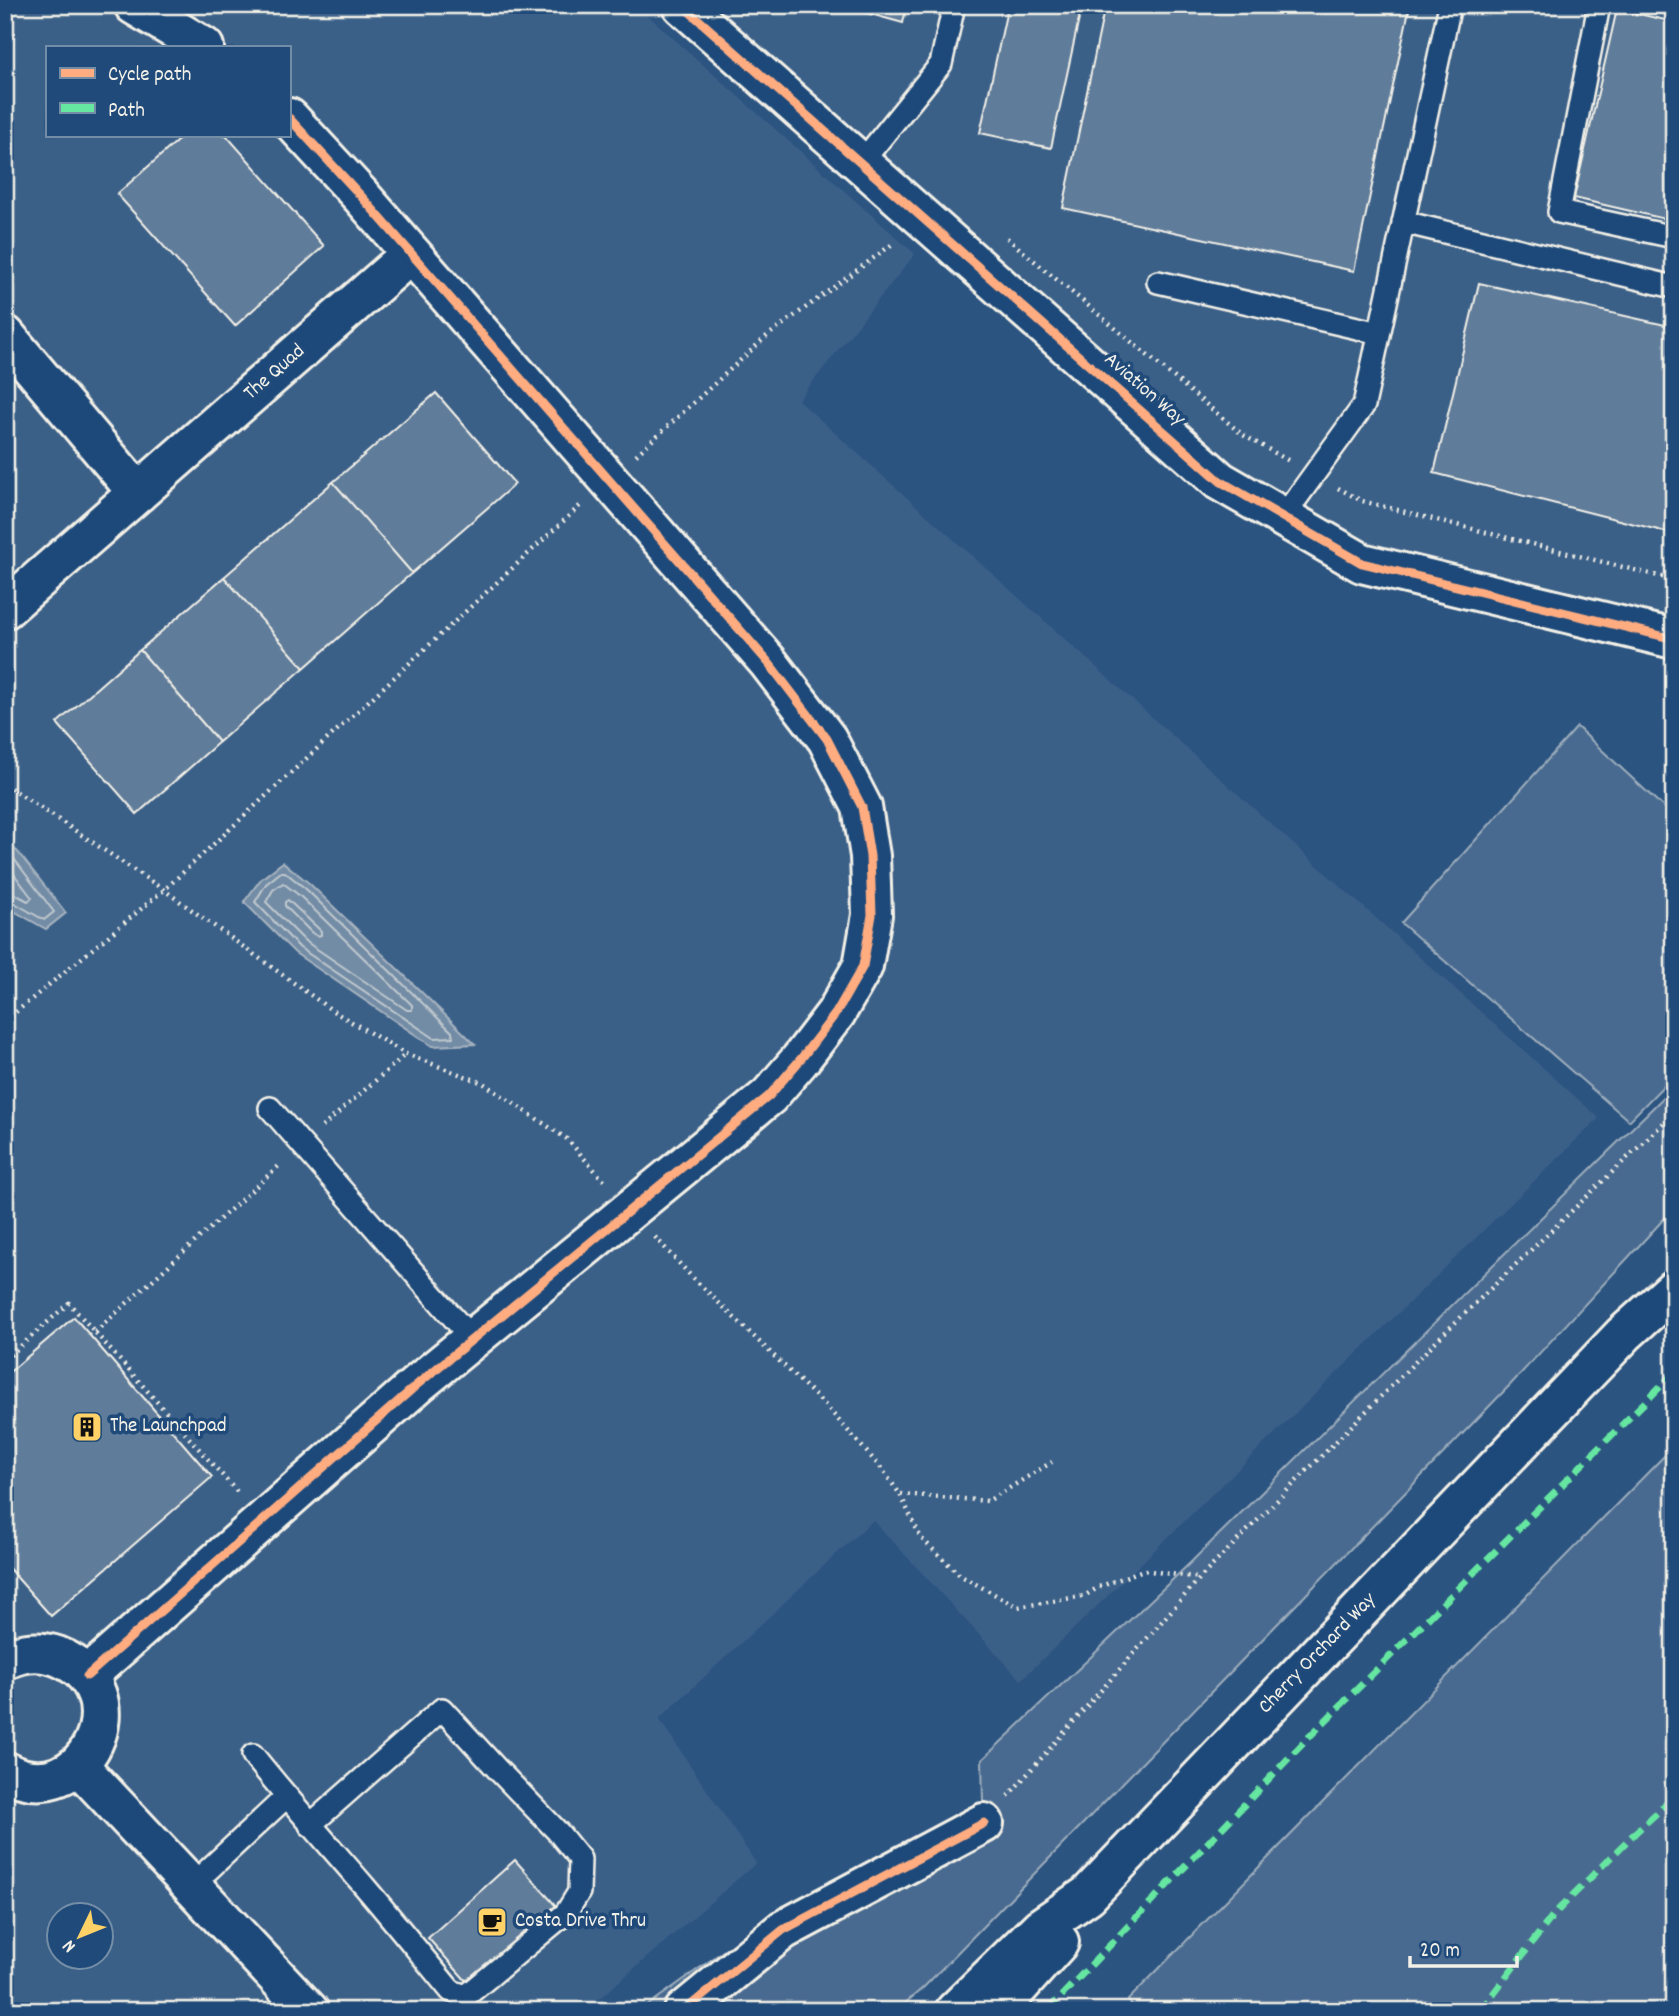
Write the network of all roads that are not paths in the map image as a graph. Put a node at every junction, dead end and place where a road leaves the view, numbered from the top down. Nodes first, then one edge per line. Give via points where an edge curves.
1 (134, 5) edge
2 (682, 5) edge
3 (954, 5) edge
4 (1450, 5) edge
5 (1599, 5) edge
6 (202, 46) edge
7 (290, 119) edge
8 (860, 163) junction
9 (1403, 222) junction
10 (1674, 237) edge
11 (411, 254) junction
12 (1158, 282) dead end
13 (1674, 287) edge
14 (1379, 332) junction
15 (5, 335) edge
16 (138, 493) junction
17 (1283, 517) junction
18 (5, 609) edge
19 (1674, 639) edge
20 (270, 1108) dead end
21 (1674, 1289) edge
22 (472, 1339) junction
23 (5, 1660) edge
24 (87, 1676) junction
25 (253, 1755) dead end
26 (78, 1765) junction
27 (5, 1771) edge
28 (286, 1797) junction
29 (984, 1822) road end
30 (310, 1825) junction
31 (191, 1886) junction
32 (1088, 1895) junction
33 (309, 2011) edge
34 (684, 2011) edge
35 (955, 2011) edge
36 (997, 2011) edge

1 - 6 street
2 - 8 street, Aviation Way
3 - 8 lane via 941,64
4 - 9 lane
5 - 10 lane via 1559,212
7 - 11 street
8 - 17 street, Aviation Way via 1220,481
9 - 13 lane
9 - 14 lane
11 - 16 street, The Quad
11 - 22 street via 768,662 827,739 862,807 870,856 872,915 863,966 836,1013 800,1060 769,1096
12 - 14 lane
14 - 17 lane via 1364,405
15 - 16 street
16 - 18 street, The Quad
17 - 19 street, Aviation Way via 1362,563
20 - 22 lane
21 - 32 street, Cherry Orchard Way via 1624,1334
22 - 24 street
23 - 24 street via 28,1652 48,1653 68,1660
24 - 26 street via 100,1710 99,1731
25 - 28 lane
26 - 27 street via 59,1776 38,1780
26 - 31 street
28 - 30 lane
28 - 31 lane
29 - 34 street via 783,1930
30 - 30 lane via 451,1991 466,1996 566,1913 579,1892 580,1859 442,1709
31 - 33 street
32 - 35 street, Cherry Orchard Way via 1040,1928
32 - 36 street via 1058,1944

